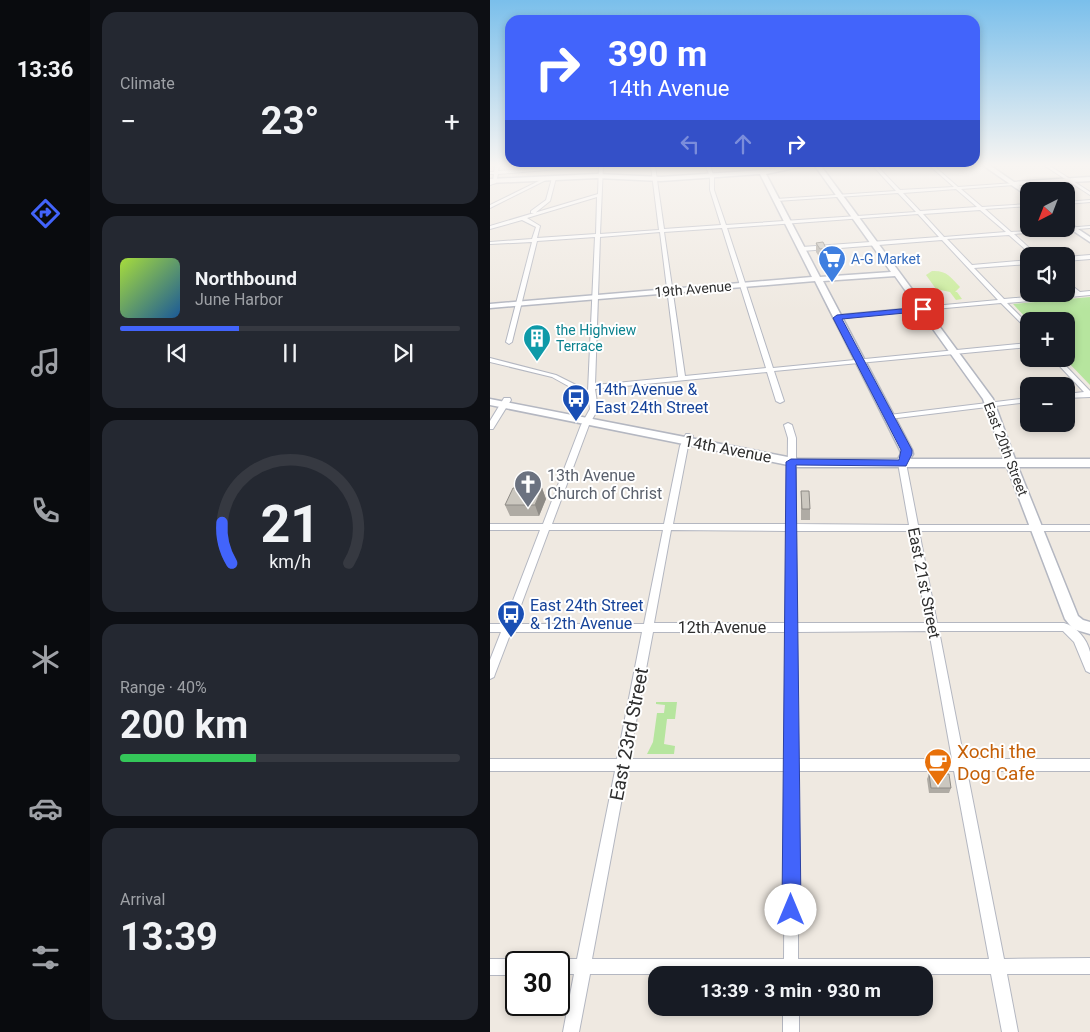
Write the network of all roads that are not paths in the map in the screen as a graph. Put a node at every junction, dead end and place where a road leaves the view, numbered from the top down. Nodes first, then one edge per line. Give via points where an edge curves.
1 (529, 214) edge
2 (536, 214) edge
3 (599, 214) edge
4 (660, 214) edge
5 (719, 214) edge
6 (784, 214) edge
7 (853, 214) edge
8 (904, 214) edge
9 (920, 214) edge
10 (987, 214) edge
11 (522, 218) junction
12 (856, 218) junction
13 (788, 222) junction
14 (723, 226) junction
15 (1090, 227) edge
16 (490, 228) edge
17 (1075, 228) edge
18 (662, 230) junction
19 (1020, 232) edge
20 (1075, 232) edge
21 (1009, 233) junction
22 (598, 235) junction
23 (943, 238) junction
24 (534, 240) junction
25 (1090, 240) edge
26 (490, 243) edge
27 (874, 243) junction
28 (1025, 247) edge
29 (802, 249) junction
30 (1090, 257) edge
31 (1075, 258) edge
32 (1020, 263) edge
33 (970, 267) junction
34 (896, 274) junction
35 (817, 279) junction
36 (742, 284) junction
37 (670, 291) junction
38 (1075, 291) edge
39 (1079, 294) junction
40 (1090, 294) edge
41 (596, 297) junction
42 (1003, 302) junction
43 (518, 304) junction
44 (490, 306) edge
45 (923, 309) junction
46 (837, 318) junction
47 (1020, 320) edge
48 (509, 342) dead end
49 (1020, 345) edge
50 (953, 352) junction
51 (490, 360) edge
52 (860, 361) junction
53 (1064, 367) edge
54 (770, 369) junction
55 (682, 378) junction
56 (591, 390) junction
57 (1090, 394) edge
58 (1075, 395) edge
59 (490, 396) edge
60 (780, 401) dead end
61 (1020, 401) edge
62 (490, 402) edge
63 (505, 402) junction
64 (990, 405) junction
65 (889, 417) junction
66 (589, 419) junction
67 (788, 426) dead end
68 (490, 427) edge
69 (687, 438) junction
70 (1090, 456) edge
71 (791, 459) junction
72 (904, 460) junction
73 (1011, 460) junction
74 (1090, 463) edge
75 (490, 527) edge
76 (546, 527) junction
77 (790, 527) junction
78 (914, 527) junction
79 (668, 528) junction
80 (1036, 528) junction
81 (1090, 528) edge
82 (791, 627) junction
83 (490, 628) edge
84 (508, 628) junction
85 (650, 628) junction
86 (933, 628) junction
87 (1080, 628) edge
88 (1090, 668) edge
89 (490, 674) edge
90 (490, 765) edge
91 (959, 765) junction
92 (1090, 765) edge
93 (623, 766) junction
94 (791, 766) junction
95 (791, 966) edge
96 (998, 966) junction
97 (1090, 966) edge
98 (490, 967) edge
99 (505, 967) edge
100 (570, 967) edge
101 (584, 967) junction
102 (933, 967) edge
103 (648, 968) edge
104 (791, 1016) edge
105 (571, 1032) edge
106 (791, 1032) edge
107 (1010, 1032) edge

1 - 11 street
2 - 11 street
3 - 22 street
4 - 18 street
5 - 14 street
6 - 13 street, East 21st Street
7 - 12 street, East 20th Street
8 - 12 street
9 - 23 street
10 - 21 street
11 - 16 street
11 - 24 street via 538,226
12 - 13 street
12 - 27 street, East 20th Street
13 - 14 street
13 - 29 street, East 21st Street
14 - 18 street
14 - 36 street
15 - 17 street
18 - 22 street
18 - 37 street
19 - 21 street
20 - 25 street
21 - 23 street
21 - 28 street
22 - 24 street
22 - 41 street
23 - 27 street
23 - 33 street
24 - 26 street
24 - 43 street
27 - 29 street
27 - 34 street, East 20th Street
29 - 35 street, East 21st Street
30 - 31 street
32 - 33 street
33 - 42 street
34 - 35 street, 19th Avenue
34 - 45 street, East 20th Street
35 - 36 street, 19th Avenue
35 - 46 street, East 21st Street
36 - 37 street, 19th Avenue
36 - 54 street
37 - 41 street, 19th Avenue
37 - 55 street
38 - 39 street
39 - 40 street
39 - 42 street
41 - 43 street, 19th Avenue
41 - 56 street
42 - 45 street
42 - 47 street
43 - 44 street, 19th Avenue
43 - 48 street
45 - 46 street
45 - 50 street, East 20th Street
46 - 52 street, East 21st Street
49 - 50 street
50 - 52 street
50 - 64 street, East 20th Street
51 - 56 street via 554,376 582,391
52 - 54 street
52 - 65 street, East 21st Street
53 - 57 street
54 - 55 street
54 - 60 street
55 - 56 street
56 - 66 street via 594,409
57 - 58 street
59 - 63 street, 14th Avenue
61 - 64 street
62 - 63 street, 14th Avenue
63 - 66 street, 14th Avenue
63 - 68 street
64 - 65 street
64 - 73 street, East 20th Street
65 - 72 street, East 21st Street via 906,450
66 - 69 street, 14th Avenue
66 - 76 street
67 - 71 street via 792,438
69 - 71 street, 14th Avenue
69 - 79 street, East 23rd Street
70 - 73 street, 14th Avenue
71 - 72 street, 14th Avenue
71 - 77 street
72 - 73 street, 14th Avenue
72 - 78 street, East 21st Street
73 - 74 street, 14th Avenue
73 - 80 street, East 20th Street
75 - 76 street
76 - 79 street
76 - 84 street
77 - 78 street
77 - 79 street
77 - 82 street
78 - 80 street
78 - 86 street, East 21st Street
79 - 85 street, East 23rd Street
80 - 81 street
80 - 87 street, East 20th Street via 1072,619
82 - 85 street, 12th Avenue
82 - 86 street, 12th Avenue
82 - 94 street
83 - 84 street, 12th Avenue
84 - 85 street, 12th Avenue
84 - 89 street
85 - 93 street, East 23rd Street
86 - 87 street, 12th Avenue
86 - 91 street, East 21st Street
87 - 88 street, East 20th Street via 1078,638
90 - 93 street
91 - 92 street
91 - 94 street
91 - 96 street, East 21st Street
93 - 94 street
93 - 101 street, East 23rd Street
94 - 95 street
96 - 97 street
96 - 102 street
96 - 107 street, East 21st Street
98 - 99 street
100 - 101 street
101 - 103 street
101 - 105 street, East 23rd Street
104 - 106 street

